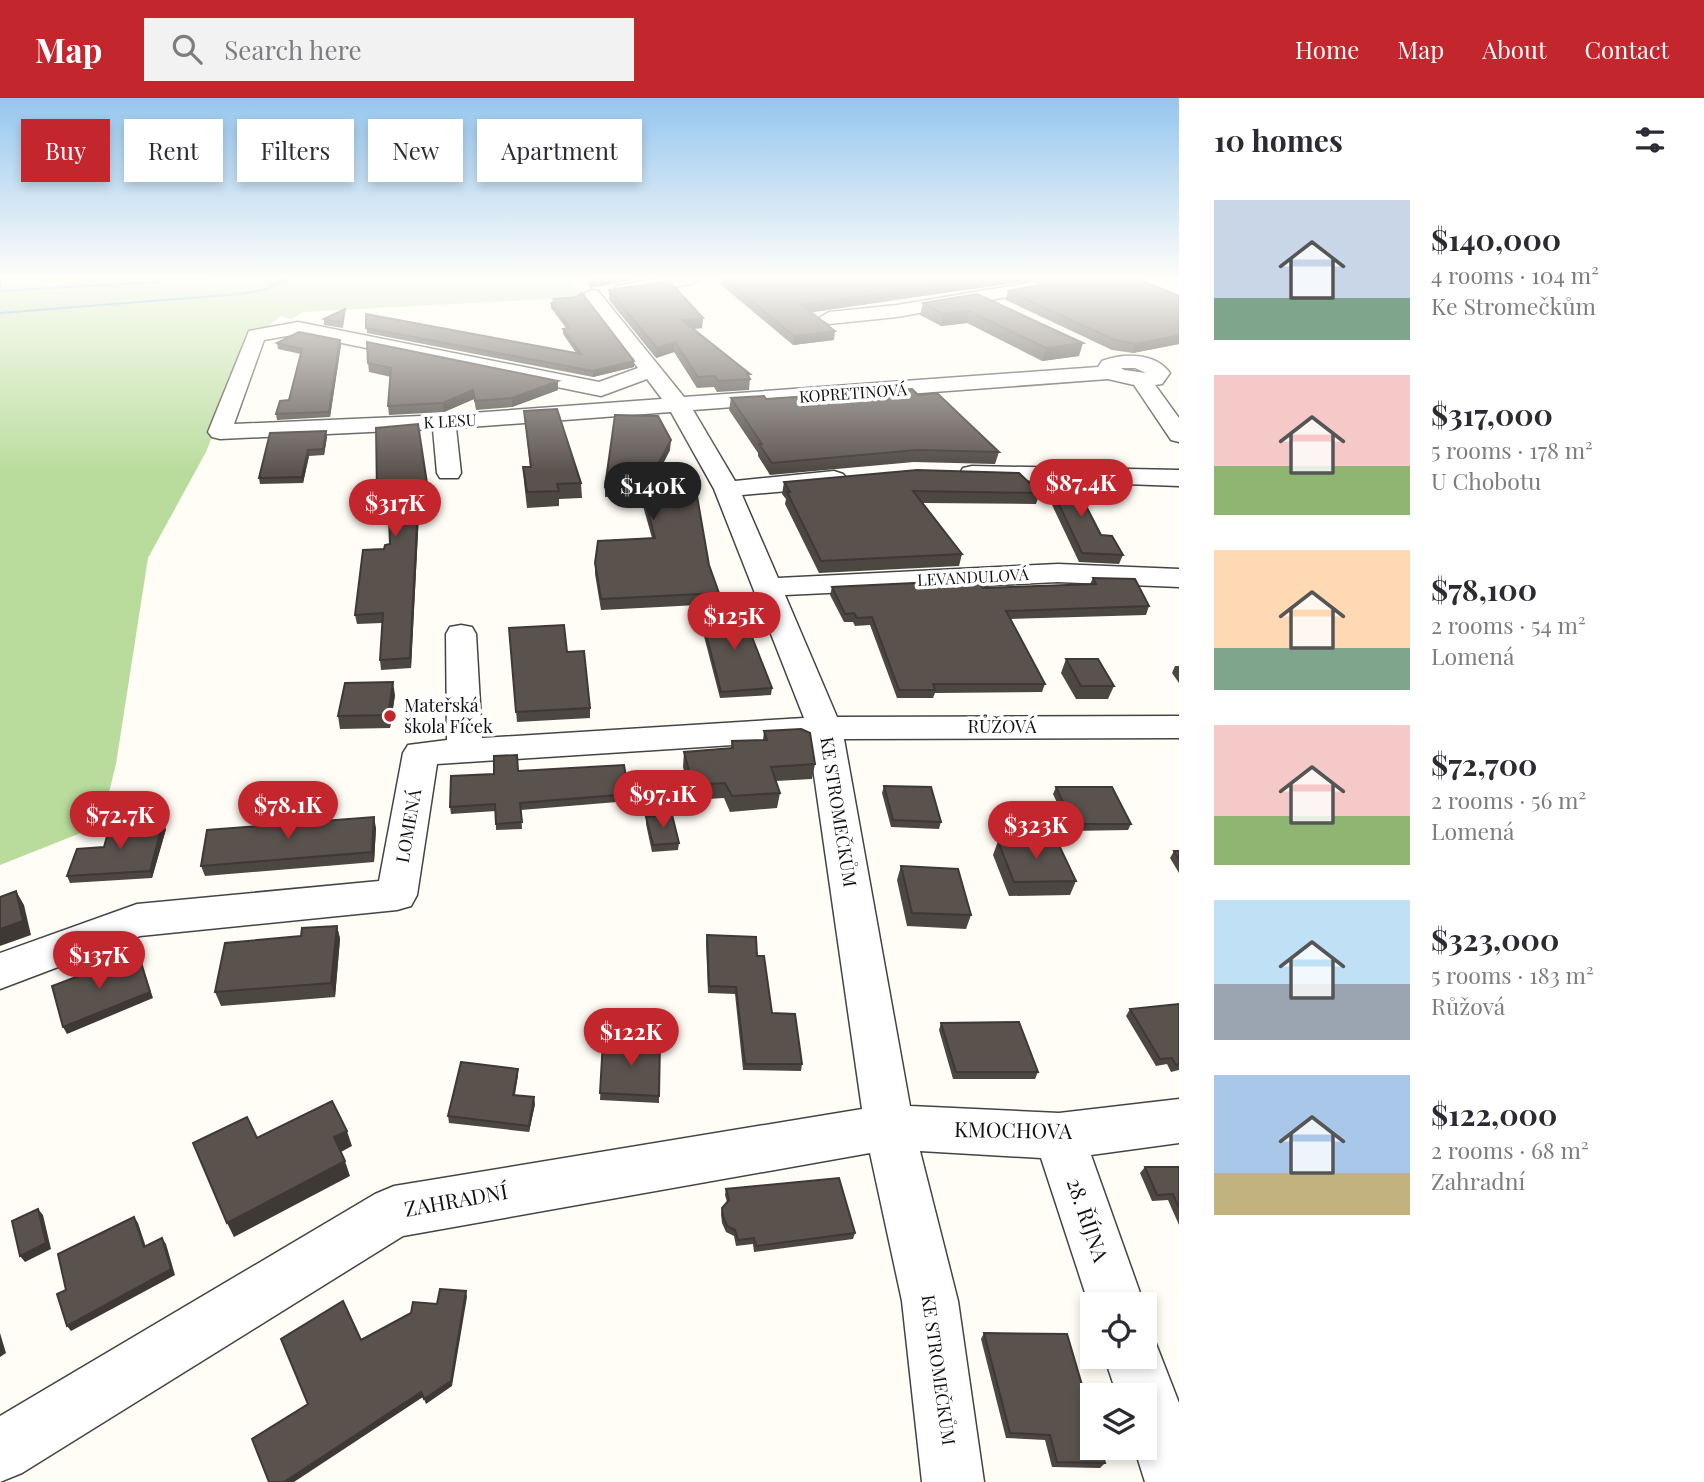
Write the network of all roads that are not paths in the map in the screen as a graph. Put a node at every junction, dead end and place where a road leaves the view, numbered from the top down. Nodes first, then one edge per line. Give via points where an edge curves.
1 (253, 344) edge
2 (363, 344) edge
3 (629, 344) edge
4 (1095, 352) dead end
5 (1179, 362) edge
6 (1114, 367) junction
7 (650, 371) junction
8 (1147, 373) junction
9 (599, 400) junction
10 (679, 406) junction
11 (444, 422) junction
12 (1179, 435) edge
13 (942, 472) edge
14 (449, 473) dead end
15 (860, 477) edge
16 (1179, 478) edge
17 (727, 489) junction
18 (1179, 578) edge
19 (767, 587) junction
20 (461, 634) dead end
21 (1179, 727) edge
22 (825, 728) junction
23 (465, 750) junction
24 (0, 971) edge
25 (1179, 1121) edge
26 (889, 1127) junction
27 (1059, 1136) junction
28 (1112, 1292) edge
29 (1137, 1369) edge
30 (0, 1451) edge
31 (953, 1482) edge
32 (1176, 1482) edge

1 - 11 street, K LESU via 220,432
2 - 9 street, K LESU
3 - 7 street, KE STROMEČKŮM
4 - 6 street
5 - 8 street
6 - 8 street
6 - 10 street, KOPRETINOVÁ
7 - 9 street
7 - 10 street, KE STROMEČKŮM
8 - 12 street
9 - 10 street, K LESU
9 - 11 street, K LESU
10 - 17 street, KE STROMEČKŮM
11 - 14 street
13 - 16 street
15 - 17 street
17 - 19 street, KE STROMEČKŮM
18 - 19 street, LEVANDULOVÁ via 1058,573
19 - 22 street, KE STROMEČKŮM
20 - 23 street
21 - 22 street, RŮŽOVÁ
22 - 23 street, LOMENÁ
22 - 26 street, KE STROMEČKŮM
23 - 24 street, LOMENÁ via 421,753 397,895 137,920
25 - 27 street, KMOCHOVA
26 - 27 street, KMOCHOVA
26 - 30 street, ZAHRADNÍ via 394,1212
26 - 31 street, KE STROMEČKŮM via 930,1301
27 - 28 street, 28. ŘÍJNA
29 - 32 street

